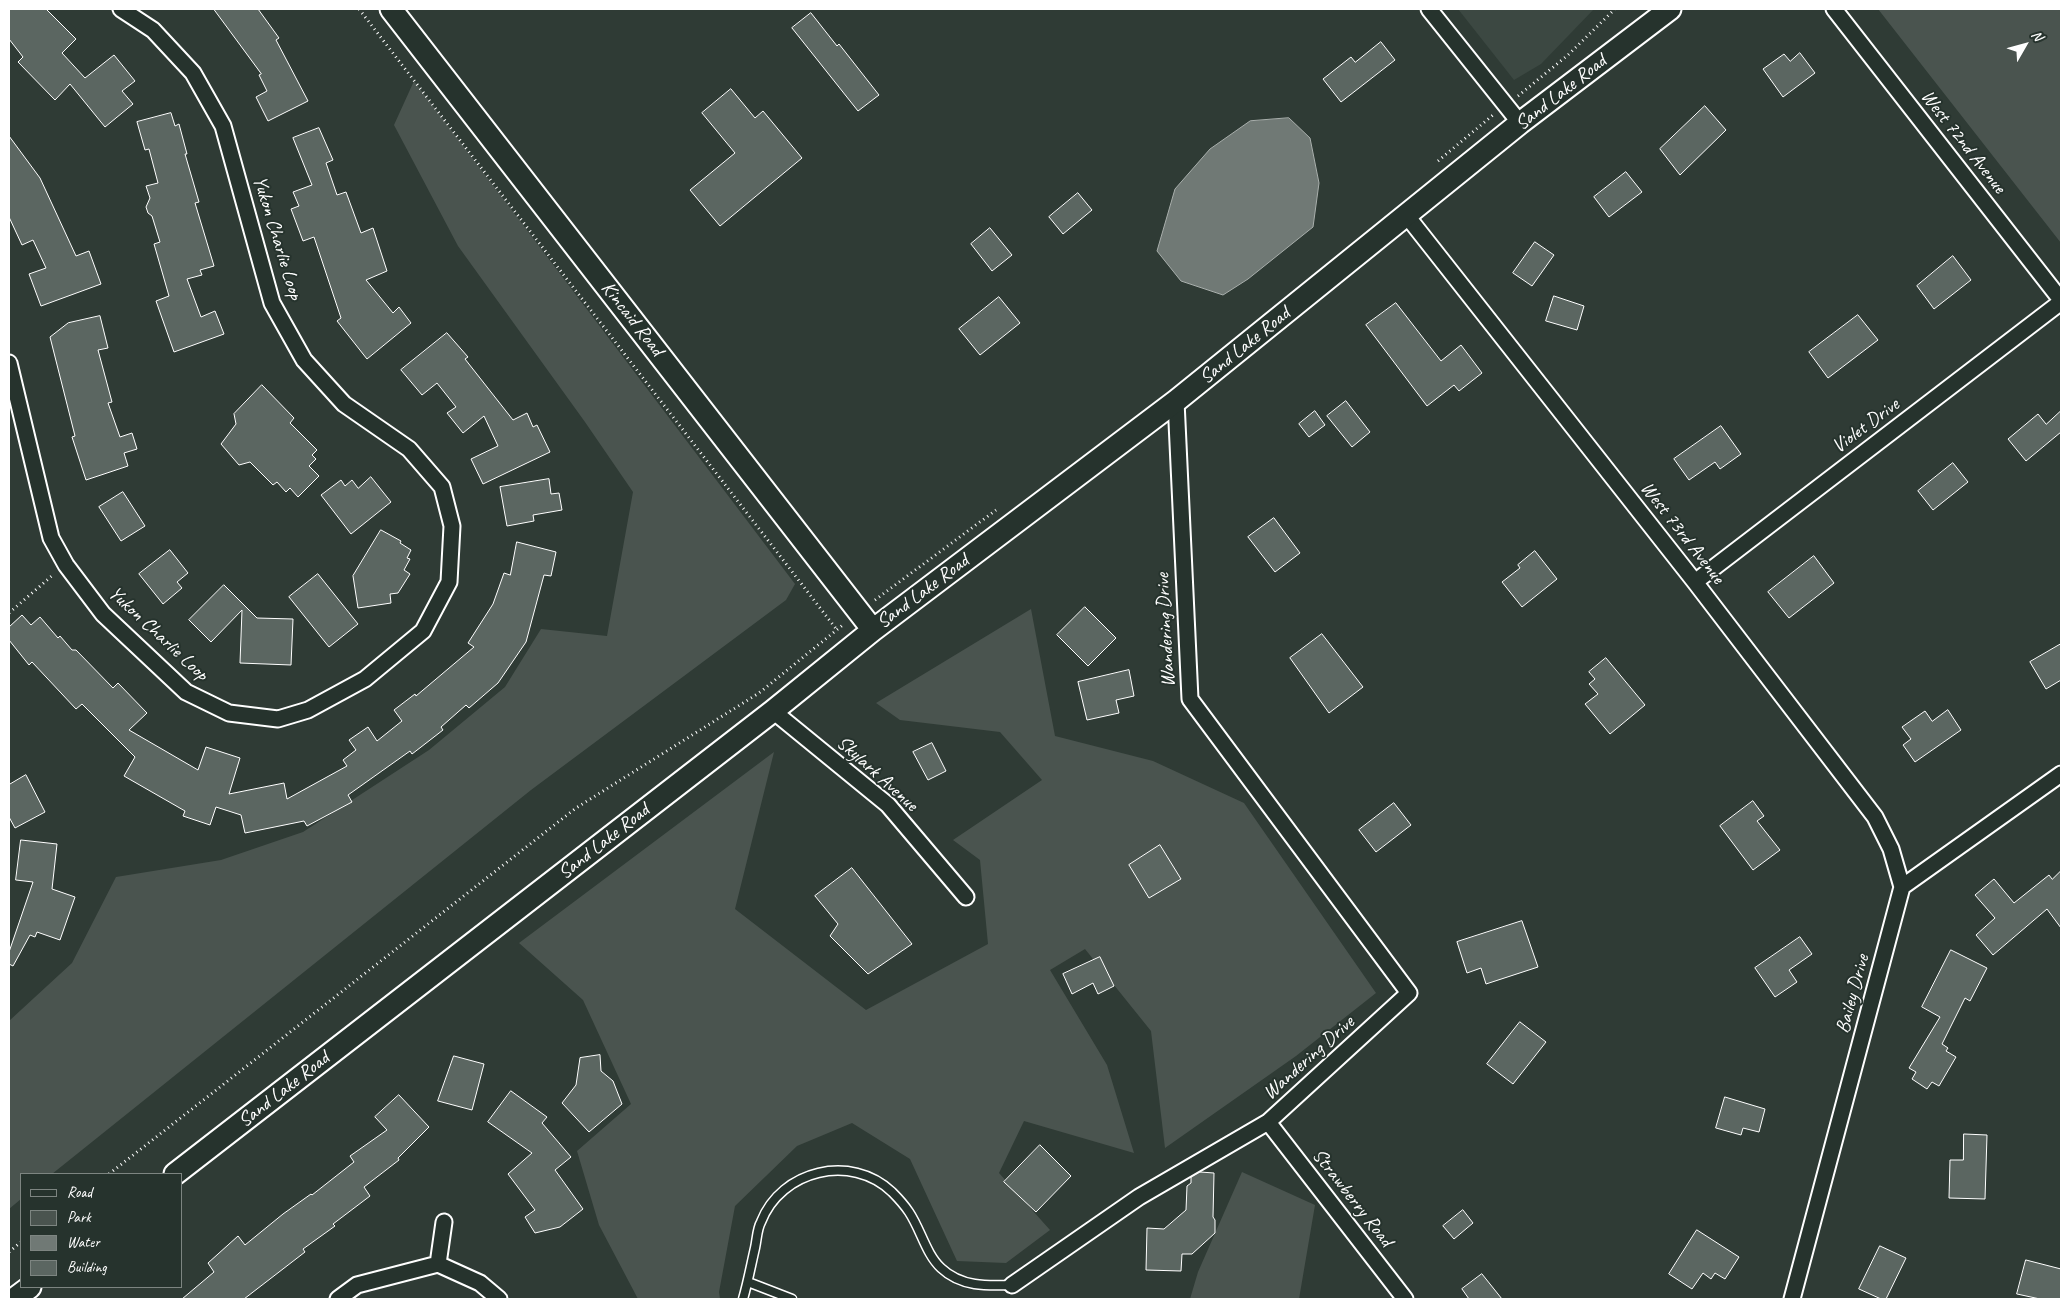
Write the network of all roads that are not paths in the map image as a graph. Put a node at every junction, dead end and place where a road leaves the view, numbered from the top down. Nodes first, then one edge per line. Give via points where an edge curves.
1 (121, 9) edge
2 (391, 9) edge
3 (1429, 9) edge
4 (1670, 9) edge
5 (1834, 9) edge
6 (1520, 123) junction
7 (1407, 216) junction
8 (2061, 301) edge
9 (9, 363) edge
10 (1176, 401) junction
11 (1695, 582) junction
12 (873, 630) junction
13 (773, 711) junction
14 (2061, 774) edge
15 (1902, 887) junction
16 (966, 897) dead end
17 (1268, 1122) junction
18 (177, 1173) edge
19 (444, 1222) dead end
20 (438, 1264) junction
21 (748, 1282) junction
22 (1012, 1285) joint
23 (29, 1288) edge
24 (14, 1299) edge
25 (338, 1299) edge
26 (500, 1299) edge
27 (743, 1299) edge
28 (792, 1299) edge
29 (1405, 1299) edge
30 (1792, 1299) edge

1 - 9 street, Yukon Charlie Loop via 153,30 192,72 223,126 272,303 304,360 344,404 409,449 442,487 452,526 448,582 423,631 365,679 308,710 278,719 229,713 186,692 103,614 51,538
2 - 12 main road, Kincaid Road
3 - 6 street
4 - 6 main road, Sand Lake Road
5 - 8 street, West 72nd Avenue
6 - 7 main road, Sand Lake Road
7 - 10 main road, Sand Lake Road
7 - 11 street, West 73rd Avenue
8 - 11 street, Violet Drive
10 - 12 main road, Sand Lake Road
10 - 17 street, Wandering Drive via 1190,699 1409,993
11 - 15 street, West 73rd Avenue via 1875,817 1891,849
12 - 13 main road, Sand Lake Road
13 - 16 street, Skylark Avenue via 888,804
13 - 18 main road, Sand Lake Road
14 - 15 street
15 - 30 street, Bailey Drive
17 - 22 street, Wandering Drive via 1139,1197
17 - 29 street, Strawberry Road
19 - 20 street
20 - 25 street via 357,1285
20 - 26 street via 480,1283
21 - 22 lane, Wandering Drive via 760,1222 774,1198 798,1179 835,1169 867,1176 891,1191 909,1212 940,1268 961,1282 985,1286
21 - 27 lane, Wandering Drive
21 - 28 lane
23 - 24 main road

